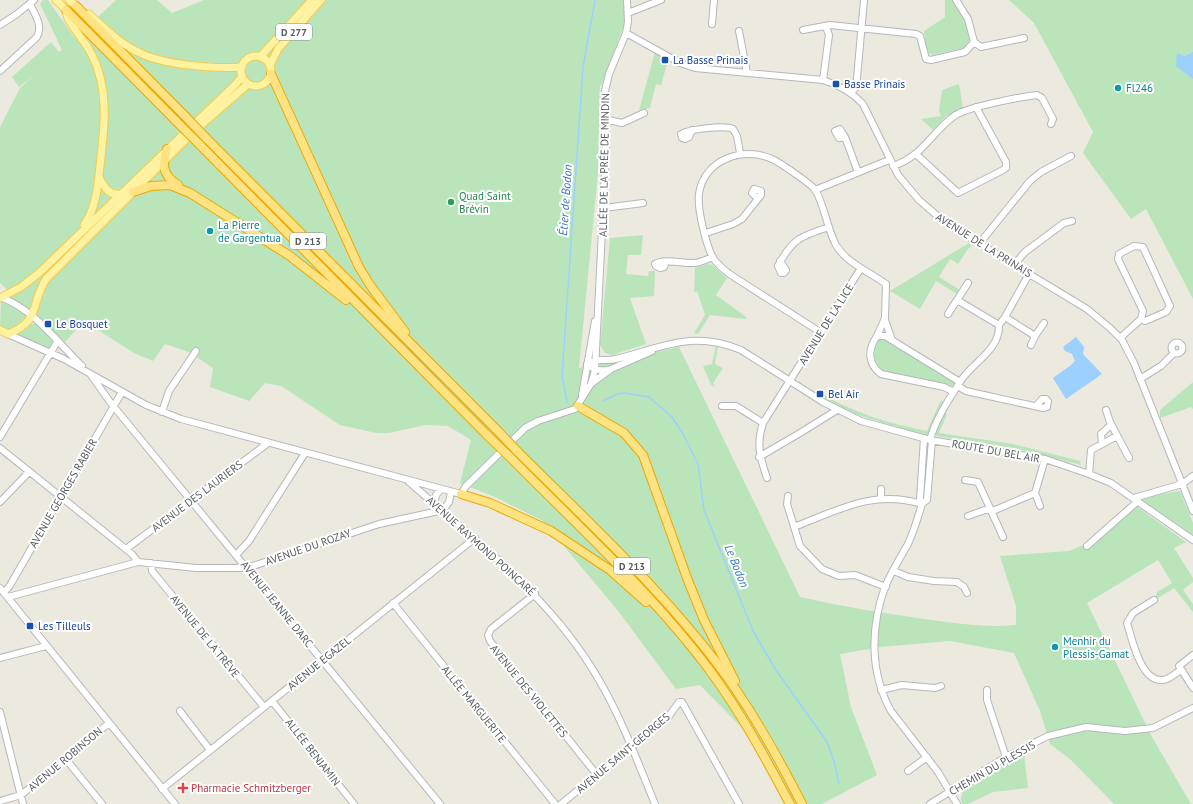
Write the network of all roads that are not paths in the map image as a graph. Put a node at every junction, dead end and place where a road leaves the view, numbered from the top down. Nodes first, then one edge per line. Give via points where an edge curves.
1 (56, 0) edge
2 (69, 0) edge
3 (312, 0) edge
4 (322, 0) edge
5 (627, 0) edge
6 (661, 0) edge
7 (714, 0) edge
8 (864, 0) edge
9 (956, 0) edge
10 (32, 2) edge
11 (76, 6) junction
12 (66, 10) junction
13 (628, 13) junction
14 (712, 24) dead end
15 (0, 25) edge
16 (826, 27) junction
17 (862, 29) junction
18 (803, 30) dead end
19 (739, 31) dead end
20 (626, 33) junction
21 (1024, 38) dead end
22 (974, 42) junction
23 (260, 57) junction
24 (270, 65) junction
25 (242, 67) junction
26 (0, 71) edge
27 (747, 73) junction
28 (271, 74) junction
29 (242, 76) junction
30 (823, 80) junction
31 (248, 84) junction
32 (852, 93) junction
33 (976, 107) junction
34 (644, 113) dead end
35 (604, 119) junction
36 (1051, 124) dead end
37 (692, 130) dead end
38 (845, 137) dead end
39 (168, 148) junction
40 (740, 153) junction
41 (916, 154) junction
42 (1071, 156) dead end
43 (890, 160) junction
44 (163, 163) junction
45 (893, 166) junction
46 (858, 172) junction
47 (99, 177) junction
48 (815, 190) junction
49 (133, 192) junction
50 (190, 193) junction
51 (120, 195) junction
52 (757, 198) dead end
53 (643, 203) dead end
54 (604, 208) junction
55 (1072, 222) dead end
56 (829, 227) junction
57 (706, 233) junction
58 (979, 244) junction
59 (66, 247) junction
60 (713, 257) junction
61 (780, 261) dead end
62 (666, 262) dead end
63 (1014, 265) junction
64 (861, 268) junction
65 (1029, 274) junction
66 (968, 283) dead end
67 (0, 297) edge
68 (957, 300) junction
69 (598, 310) junction
70 (366, 313) junction
71 (948, 314) dead end
72 (33, 316) junction
73 (1005, 317) junction
74 (884, 318) junction
75 (1141, 319) junction
76 (1044, 323) dead end
77 (999, 325) junction
78 (0, 330) edge
79 (820, 332) junction
80 (8, 334) junction
81 (877, 336) junction
82 (1035, 336) junction
83 (1120, 338) junction
84 (892, 340) junction
85 (57, 342) junction
86 (410, 343) junction
87 (1031, 345) dead end
88 (660, 346) junction
89 (196, 350) dead end
90 (50, 353) junction
91 (1174, 353) dead end
92 (596, 359) junction
93 (587, 364) junction
94 (611, 369) junction
95 (594, 370) junction
96 (89, 373) junction
97 (1140, 379) junction
98 (790, 380) junction
99 (590, 384) junction
100 (959, 384) junction
101 (122, 392) junction
102 (954, 392) junction
103 (582, 396) junction
104 (114, 405) junction
105 (578, 406) junction
106 (722, 406) dead end
107 (1036, 406) dead end
108 (837, 410) junction
109 (1106, 410) dead end
110 (162, 412) junction
111 (763, 423) junction
112 (1111, 425) junction
113 (1117, 436) junction
114 (0, 437) edge
115 (929, 439) junction
116 (268, 442) junction
117 (1102, 444) junction
118 (0, 448) edge
119 (305, 453) junction
120 (759, 457) junction
121 (1129, 458) dead end
122 (1045, 459) junction
123 (29, 472) junction
124 (1089, 474) junction
125 (1193, 476) edge
126 (768, 478) dead end
127 (407, 480) junction
128 (965, 480) dead end
129 (1182, 484) junction
130 (441, 489) junction
131 (881, 489) dead end
132 (451, 492) junction
133 (1035, 493) junction
134 (461, 494) junction
135 (788, 496) dead end
136 (61, 497) junction
137 (881, 498) junction
138 (191, 499) junction
139 (1136, 500) junction
140 (0, 502) edge
141 (434, 504) junction
142 (922, 504) junction
143 (1040, 506) dead end
144 (443, 510) junction
145 (991, 510) junction
146 (1193, 511) edge
147 (968, 516) dead end
148 (794, 527) junction
149 (1003, 537) dead end
150 (475, 538) junction
151 (1193, 540) edge
152 (1087, 546) dead end
153 (126, 549) junction
154 (237, 554) junction
155 (138, 562) junction
156 (151, 563) junction
157 (247, 568) junction
158 (894, 571) junction
159 (886, 587) junction
160 (967, 593) dead end
161 (3, 594) edge
162 (535, 594) junction
163 (1154, 600) dead end
164 (393, 603) junction
165 (656, 606) junction
166 (46, 646) junction
167 (1193, 655) edge
168 (0, 658) edge
169 (322, 660) junction
170 (1180, 670) junction
171 (941, 686) dead end
172 (1193, 688) edge
173 (736, 690) junction
174 (881, 690) junction
175 (987, 690) dead end
176 (272, 701) junction
177 (264, 707) junction
178 (1193, 708) edge
179 (180, 711) dead end
180 (0, 712) edge
181 (109, 723) junction
182 (2, 728) edge
183 (632, 747) junction
184 (210, 750) junction
185 (927, 757) junction
186 (1006, 757) junction
187 (65, 758) junction
188 (908, 771) dead end
189 (597, 775) junction
190 (162, 788) junction
191 (950, 791) junction
192 (21, 796) junction
193 (0, 801) edge
194 (23, 804) edge
195 (102, 804) edge
196 (175, 804) edge
197 (354, 804) edge
198 (440, 804) edge
199 (555, 804) edge
200 (561, 804) edge
201 (655, 804) edge
202 (739, 804) edge
203 (790, 804) edge
204 (802, 804) edge
205 (930, 804) edge
206 (956, 804) edge

1 - 12 main road, D 213
2 - 11 main road, D 213
3 - 23 main road, D 277
4 - 24 main road, D 277 via 278,50
5 - 13 street, ALLÉE DE LA PRÉE DE MINDIN
6 - 13 street
7 - 14 street
8 - 17 street
9 - 22 street via 968,19
10 - 15 street
10 - 26 street via 40,31 37,37
11 - 25 main road via 87,12 124,44 147,57 181,64
11 - 86 highway, D 213, bridge
12 - 47 main road via 68,19 93,56 103,86 104,128
12 - 70 highway, D 213, bridge
13 - 20 street, ALLÉE DE LA PRÉE DE MINDIN
16 - 17 street via 830,25
16 - 18 street
16 - 30 street via 829,35
17 - 22 street via 918,35 926,58 931,60 965,52
17 - 32 street via 856,87
19 - 27 street
20 - 27 street, AVENUE DE LA PRINAIS via 680,63 695,68
20 - 35 street, ALLÉE DE LA PRÉE DE MINDIN via 606,85
21 - 22 street via 984,48
23 - 24 main road
23 - 25 main road via 251,57
24 - 28 main road
25 - 29 main road
27 - 30 street, AVENUE DE LA PRINAIS
28 - 31 main road via 262,85
28 - 86 highway via 359,267 408,336
29 - 31 main road
29 - 39 main road
30 - 32 street, AVENUE DE LA PRINAIS
31 - 44 main road via 193,132
32 - 43 street, AVENUE DE LA PRINAIS via 863,104
33 - 36 street via 1040,96 1053,119
33 - 41 street via 953,117
33 - 41 street via 1006,162 1006,168 958,193
34 - 35 street via 622,123
35 - 54 street, ALLÉE DE LA PRÉE DE MINDIN
37 - 40 street via 724,127 733,129
38 - 46 street
39 - 44 highway
39 - 51 main road
40 - 48 street via 760,154 775,160
40 - 57 street via 718,162 706,176 699,193 699,212
41 - 45 street
42 - 58 street via 1030,181
43 - 45 street, AVENUE DE LA PRINAIS
43 - 46 street
44 - 49 main road
44 - 50 highway via 167,176
45 - 58 street, AVENUE DE LA PRINAIS via 908,189 934,215
46 - 48 street
47 - 51 main road via 105,189
47 - 59 main road via 89,218
48 - 56 street
49 - 50 highway via 155,185 170,185
49 - 51 main road
49 - 72 main road via 46,279 36,299
50 - 70 highway via 270,242 312,272 356,310
51 - 59 main road
52 - 57 street via 742,219
53 - 54 street
54 - 69 street, ALLÉE DE LA PRÉE DE MINDIN
55 - 63 street via 1064,223 1025,252
56 - 61 street via 798,239
56 - 64 street via 836,245 843,254
57 - 60 street
58 - 63 street, AVENUE DE LA PRINAIS
59 - 67 main road via 27,282
60 - 62 street via 696,263
60 - 79 street via 730,275
63 - 65 street, AVENUE DE LA PRINAIS
64 - 74 street via 886,284
64 - 79 street, AVENUE DE LA LICE
65 - 73 street
65 - 83 street, AVENUE DE LA PRINAIS via 1087,309
66 - 68 street
67 - 72 street, AVENUE RAYMOND POINCARÉ via 18,305
68 - 71 street
68 - 77 street
69 - 92 street
69 - 93 street
70 - 165 highway, D 213, bridge
72 - 80 main road via 27,324
72 - 85 street, AVENUE RAYMOND POINCARÉ
73 - 77 street
73 - 82 street
74 - 81 street
74 - 84 street
75 - 75 street via 1144,322 1166,312 1170,306 1142,247 1134,246 1119,254 1118,259 1143,311
75 - 83 street
76 - 82 street
77 - 100 street via 993,346
78 - 80 main road, AVENUE RAYMOND POINCARÉ
79 - 98 street, AVENUE DE LA LICE
80 - 90 street, AVENUE RAYMOND POINCARÉ
81 - 84 street via 885,336
81 - 102 street via 870,350 869,359 874,369 881,374 944,387
82 - 87 street
83 - 97 street, AVENUE DE LA PRINAIS
84 - 100 street
85 - 90 street
85 - 96 street, AVENUE RAYMOND POINCARÉ
86 - 173 highway, D 213, bridge via 650,585 701,643
88 - 92 street via 610,360
88 - 94 street
88 - 98 street, ROUTE DU BEL AIR via 693,340 728,344
89 - 110 street via 169,391
90 - 96 street, AVENUE RAYMOND POINCARÉ
90 - 114 street
91 - 97 street via 1161,366
92 - 93 street
92 - 95 street
93 - 95 street
93 - 103 street
94 - 95 street
94 - 99 street
95 - 99 street
96 - 101 street, AVENUE RAYMOND POINCARÉ
96 - 104 street, AVENUE JEANNE D'ARC
97 - 129 street, AVENUE DE LA PRINAIS
98 - 108 street, ROUTE DU BEL AIR
98 - 111 street, AVENUE DE LA LICE
99 - 103 street
100 - 102 street
100 - 107 street via 966,390
101 - 104 street, AVENUE GEORGES RABIER
101 - 110 street, AVENUE RAYMOND POINCARÉ
102 - 115 street
103 - 105 street
104 - 136 street, AVENUE GEORGES RABIER
104 - 138 street, AVENUE JEANNE D'ARC
105 - 134 street via 570,412 538,421 525,428
105 - 173 highway via 624,433 643,455 687,578 704,620 735,681
106 - 111 street via 736,406
108 - 115 street, ROUTE DU BEL AIR via 861,421
108 - 120 street
109 - 112 street
110 - 116 street, AVENUE RAYMOND POINCARÉ
111 - 120 street, AVENUE DE LA LICE via 758,442
112 - 113 street
112 - 117 street via 1101,434
113 - 117 street
113 - 121 street
115 - 122 street, ROUTE DU BEL AIR
115 - 142 street via 920,499
116 - 119 street, AVENUE RAYMOND POINCARÉ
116 - 138 street, AVENUE DES LAURIERS
117 - 124 street via 1091,450
118 - 123 street
119 - 127 street, AVENUE RAYMOND POINCARÉ
119 - 154 street
120 - 126 street
122 - 124 street, ROUTE DU BEL AIR
122 - 133 street
123 - 136 street
123 - 140 street
124 - 139 street, ROUTE DU BEL AIR via 1111,483
125 - 129 street
127 - 130 street, AVENUE RAYMOND POINCARÉ
127 - 141 street, AVENUE RAYMOND POINCARÉ
128 - 145 street via 978,482
129 - 139 street
129 - 146 street, AVENUE DE LA PRINAIS
130 - 132 street, AVENUE RAYMOND POINCARÉ
130 - 141 street
131 - 137 street
132 - 134 street, AVENUE RAYMOND POINCARÉ
132 - 144 street via 449,502
133 - 143 street
133 - 145 street
134 - 165 highway via 490,503 551,531 610,570 644,601
135 - 148 street via 787,504
136 - 153 street
136 - 161 street, AVENUE GEORGES RABIER
137 - 142 street via 909,500
137 - 148 street via 854,503
138 - 153 street, AVENUE DES LAURIERS
138 - 154 street, AVENUE JEANNE D'ARC
139 - 151 street, ROUTE DU BEL AIR
139 - 152 street
141 - 144 street, AVENUE RAYMOND POINCARÉ
142 - 158 street via 909,542
144 - 150 street, AVENUE RAYMOND POINCARÉ
144 - 157 street, AVENUE DU ROZAY via 379,524
145 - 147 street
145 - 149 street
148 - 159 street via 800,546 822,569 839,576 855,575
150 - 162 street, AVENUE RAYMOND POINCARÉ
150 - 164 street, AVENUE EGAZEL
153 - 155 street
154 - 157 street, AVENUE JEANNE D'ARC
155 - 156 street, AVENUE DU ROZAY
155 - 161 street, AVENUE DU ROZAY
156 - 157 street, AVENUE DU ROZAY via 196,568
156 - 177 street, AVENUE DE LA TRÊVE via 152,571
157 - 169 street, AVENUE JEANNE D'ARC
158 - 159 street
158 - 160 street via 908,577 957,582
159 - 174 street via 875,634 875,664
161 - 166 street
162 - 183 street, AVENUE RAYMOND POINCARÉ via 581,651 600,680
162 - 189 street, AVENUE DES VIOLETTES via 491,629 488,635 490,641
163 - 170 street via 1133,613 1127,623 1142,667 1148,676 1161,680
164 - 169 street, AVENUE EGAZEL
164 - 199 street, ALLÉE MARGUERITE
165 - 203 highway, D 213 via 722,687
166 - 168 street
166 - 181 street
167 - 170 street via 1182,662
169 - 176 street, AVENUE EGAZEL
169 - 198 street, AVENUE JEANNE D'ARC
170 - 172 street
171 - 174 street via 935,688 902,685
173 - 204 highway, D 213
174 - 185 street via 891,711
175 - 186 street via 987,700
176 - 177 street, AVENUE EGAZEL
176 - 197 street, ALLÉE BENJAMIN
177 - 184 street, AVENUE EGAZEL
178 - 186 street, CHEMIN DU PLESSIS via 1153,728 1125,731 1086,727 1048,736
179 - 184 street
180 - 182 street
181 - 187 street, AVENUE ROBINSON
181 - 190 street
182 - 192 street
183 - 189 street, AVENUE SAINT-GEORGES
183 - 201 street, AVENUE RAYMOND POINCARÉ
183 - 202 street, AVENUE SAINT-GEORGES via 669,716 679,702 682,702
184 - 190 street, AVENUE EGAZEL
185 - 188 street
185 - 191 street
186 - 191 street, CHEMIN DU PLESSIS
187 - 192 street, AVENUE ROBINSON
187 - 195 street
189 - 200 street, AVENUE SAINT-GEORGES
190 - 196 street
191 - 205 street, CHEMIN DU PLESSIS
191 - 206 street
192 - 193 street
192 - 194 street

